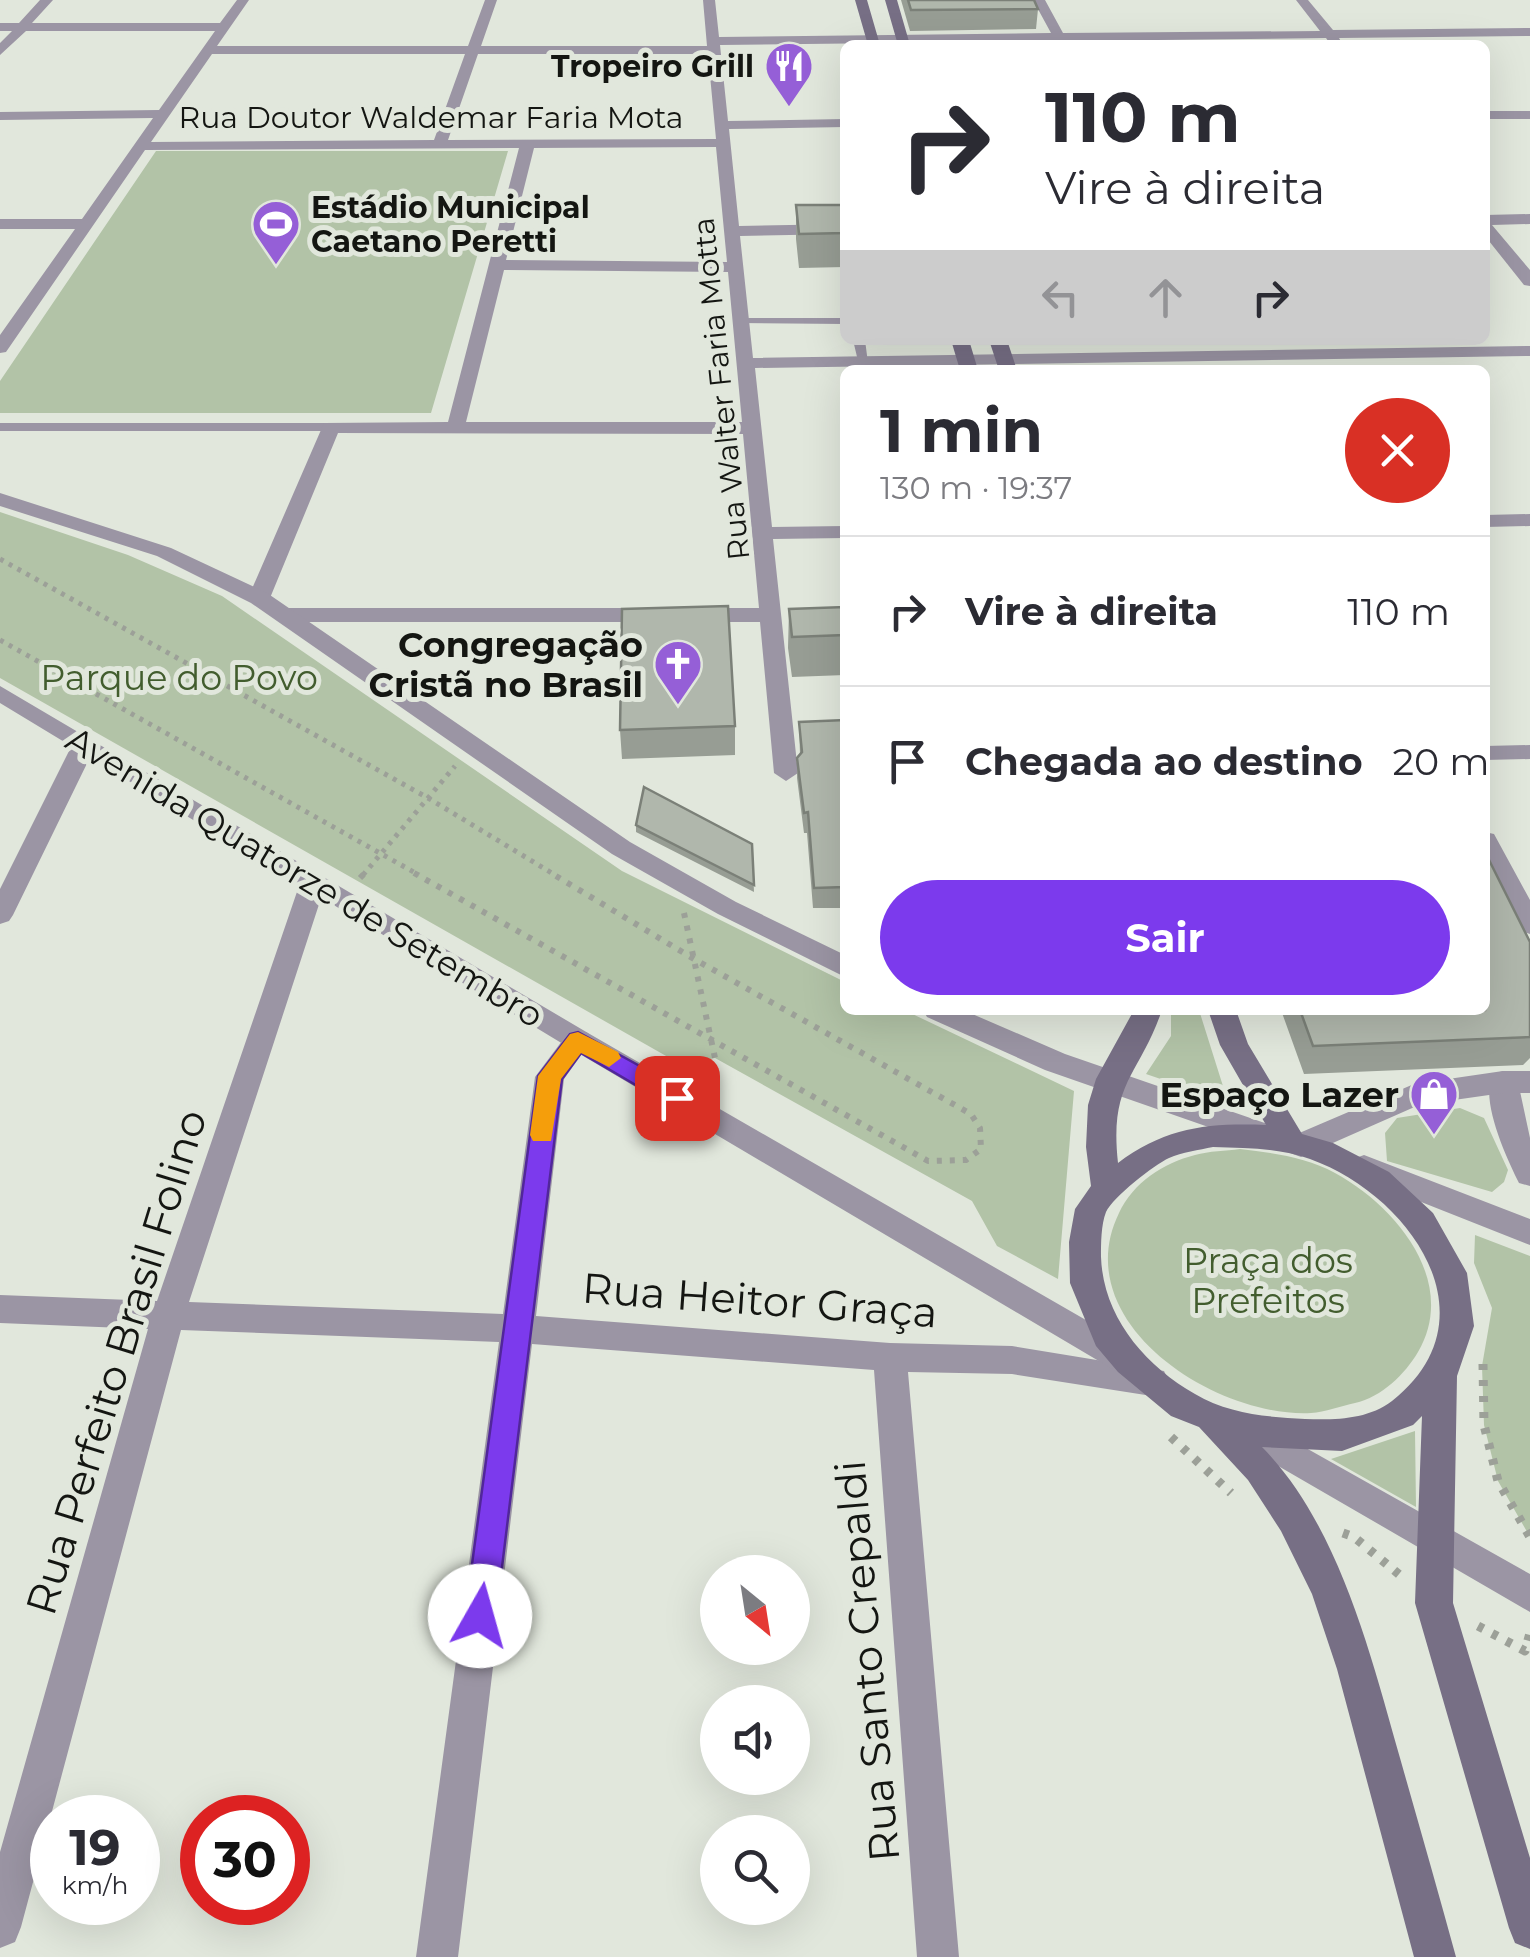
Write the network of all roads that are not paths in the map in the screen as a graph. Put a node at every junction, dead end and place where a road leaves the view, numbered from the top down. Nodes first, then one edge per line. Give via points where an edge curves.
1 (47, 0) edge
2 (243, 0) edge
3 (491, 0) edge
4 (709, 0) edge
5 (861, 0) edge
6 (891, 0) edge
7 (1039, 0) edge
8 (1302, 0) edge
9 (22, 26) junction
10 (0, 27) edge
11 (223, 27) junction
12 (1530, 32) edge
13 (872, 40) edge
14 (902, 40) edge
15 (1060, 40) edge
16 (1334, 40) edge
17 (840, 43) edge
18 (714, 46) junction
19 (0, 50) edge
20 (208, 50) junction
21 (472, 50) junction
22 (162, 114) junction
23 (1490, 115) edge
24 (1530, 115) edge
25 (0, 116) edge
26 (840, 123) edge
27 (722, 134) junction
28 (528, 142) junction
29 (439, 145) junction
30 (138, 146) junction
31 (1530, 219) edge
32 (1490, 223) edge
33 (0, 224) edge
34 (86, 224) junction
35 (840, 229) edge
36 (1490, 230) edge
37 (732, 231) junction
38 (496, 265) junction
39 (736, 267) junction
40 (1530, 282) edge
41 (742, 320) junction
42 (840, 321) edge
43 (1, 344) edge
44 (859, 345) edge
45 (1530, 351) edge
46 (1228, 355) edge
47 (864, 362) junction
48 (746, 363) junction
49 (968, 365) edge
50 (1006, 365) edge
51 (331, 426) junction
52 (456, 426) junction
53 (0, 428) edge
54 (752, 428) junction
55 (0, 499) edge
56 (1530, 520) edge
57 (1490, 521) edge
58 (840, 532) edge
59 (763, 533) junction
60 (260, 598) junction
61 (286, 614) junction
62 (772, 616) junction
63 (0, 693) edge
64 (84, 744) junction
65 (1530, 752) edge
66 (1490, 753) edge
67 (786, 773) dead end
68 (1490, 849) edge
69 (313, 883) junction
70 (0, 916) edge
71 (1530, 925) edge
72 (840, 964) edge
73 (948, 1015) edge
74 (1147, 1015) edge
75 (1224, 1015) edge
76 (578, 1040) junction
77 (1110, 1082) junction
78 (1516, 1082) edge
79 (1297, 1144) junction
80 (1530, 1174) edge
81 (1107, 1188) junction
82 (1530, 1232) edge
83 (0, 1309) edge
84 (170, 1314) junction
85 (516, 1329) junction
86 (890, 1357) junction
87 (1141, 1371) junction
88 (1440, 1376) junction
89 (1206, 1414) junction
90 (1250, 1432) junction
91 (1437, 1540) junction
92 (1530, 1594) edge
93 (0, 1927) edge
94 (1530, 1928) edge
95 (437, 1957) edge
96 (938, 1957) edge
97 (1435, 1957) edge

1 - 9 street
2 - 11 street
3 - 21 street
4 - 18 street, Rua Walter Faria Motta
5 - 13 main road
6 - 14 main road
7 - 15 street
8 - 16 street
9 - 10 street
9 - 11 street
9 - 19 street
11 - 20 street
12 - 16 street
17 - 18 street
18 - 21 street
18 - 27 street, Rua Walter Faria Motta
20 - 21 street
20 - 22 street
21 - 29 street
22 - 25 street
22 - 30 street
23 - 24 street
26 - 27 street, Rua Doutor Waldemar Faria Mota
27 - 28 street, Rua Doutor Waldemar Faria Mota
27 - 37 street, Rua Walter Faria Motta
28 - 29 street, Rua Doutor Waldemar Faria Mota
28 - 38 street
29 - 30 street, Rua Doutor Waldemar Faria Mota
30 - 34 street
31 - 32 street
33 - 34 street
34 - 43 street
35 - 37 street
36 - 40 street
37 - 39 street, Rua Walter Faria Motta
38 - 39 street
38 - 52 street
39 - 41 street, Rua Walter Faria Motta
41 - 42 lane
41 - 48 street, Rua Walter Faria Motta
44 - 47 lane
45 - 46 street
46 - 50 street
47 - 48 street
47 - 49 street
48 - 54 street, Rua Walter Faria Motta
49 - 50 street
51 - 52 street
51 - 53 lane
51 - 60 street
52 - 54 street
54 - 59 street, Rua Walter Faria Motta
55 - 60 street via 164,552
56 - 57 street
58 - 59 street
59 - 62 street, Rua Walter Faria Motta
60 - 61 street
61 - 62 street
61 - 72 street via 622,848
62 - 67 street, Rua Walter Faria Motta
63 - 64 street, Avenida Quatorze de Setembro
64 - 69 street, Avenida Quatorze de Setembro
64 - 70 street
65 - 66 street
68 - 71 street
69 - 76 street, Avenida Quatorze de Setembro
69 - 84 street, Rua Perfeito Brasil Folino
73 - 77 street
74 - 77 main road
75 - 79 main road via 1234,1045
76 - 85 street via 550,1076
76 - 87 street, Avenida Quatorze de Setembro
77 - 79 street
77 - 81 main road via 1099,1140
78 - 79 street via 1414,1094
78 - 80 street via 1509,1124
79 - 81 main road via 1212,1135 1158,1149
79 - 82 street
79 - 88 main road via 1378,1180 1422,1222 1451,1273 1458,1326
81 - 87 main road via 1091,1209 1086,1283 1108,1336
83 - 84 street, Rua Heitor Graça
84 - 85 street, Rua Heitor Graça
84 - 93 street, Rua Perfeito Brasil Folino
85 - 86 street, Rua Heitor Graça
85 - 95 street
86 - 87 street, Rua Heitor Graça
86 - 96 street, Rua Santo Crepaldi
87 - 89 main road via 1183,1405
88 - 90 main road via 1401,1414 1342,1436
88 - 91 main road
89 - 90 main road
89 - 97 main road via 1260,1469 1329,1590
90 - 91 street
91 - 92 street
91 - 94 main road via 1434,1603

